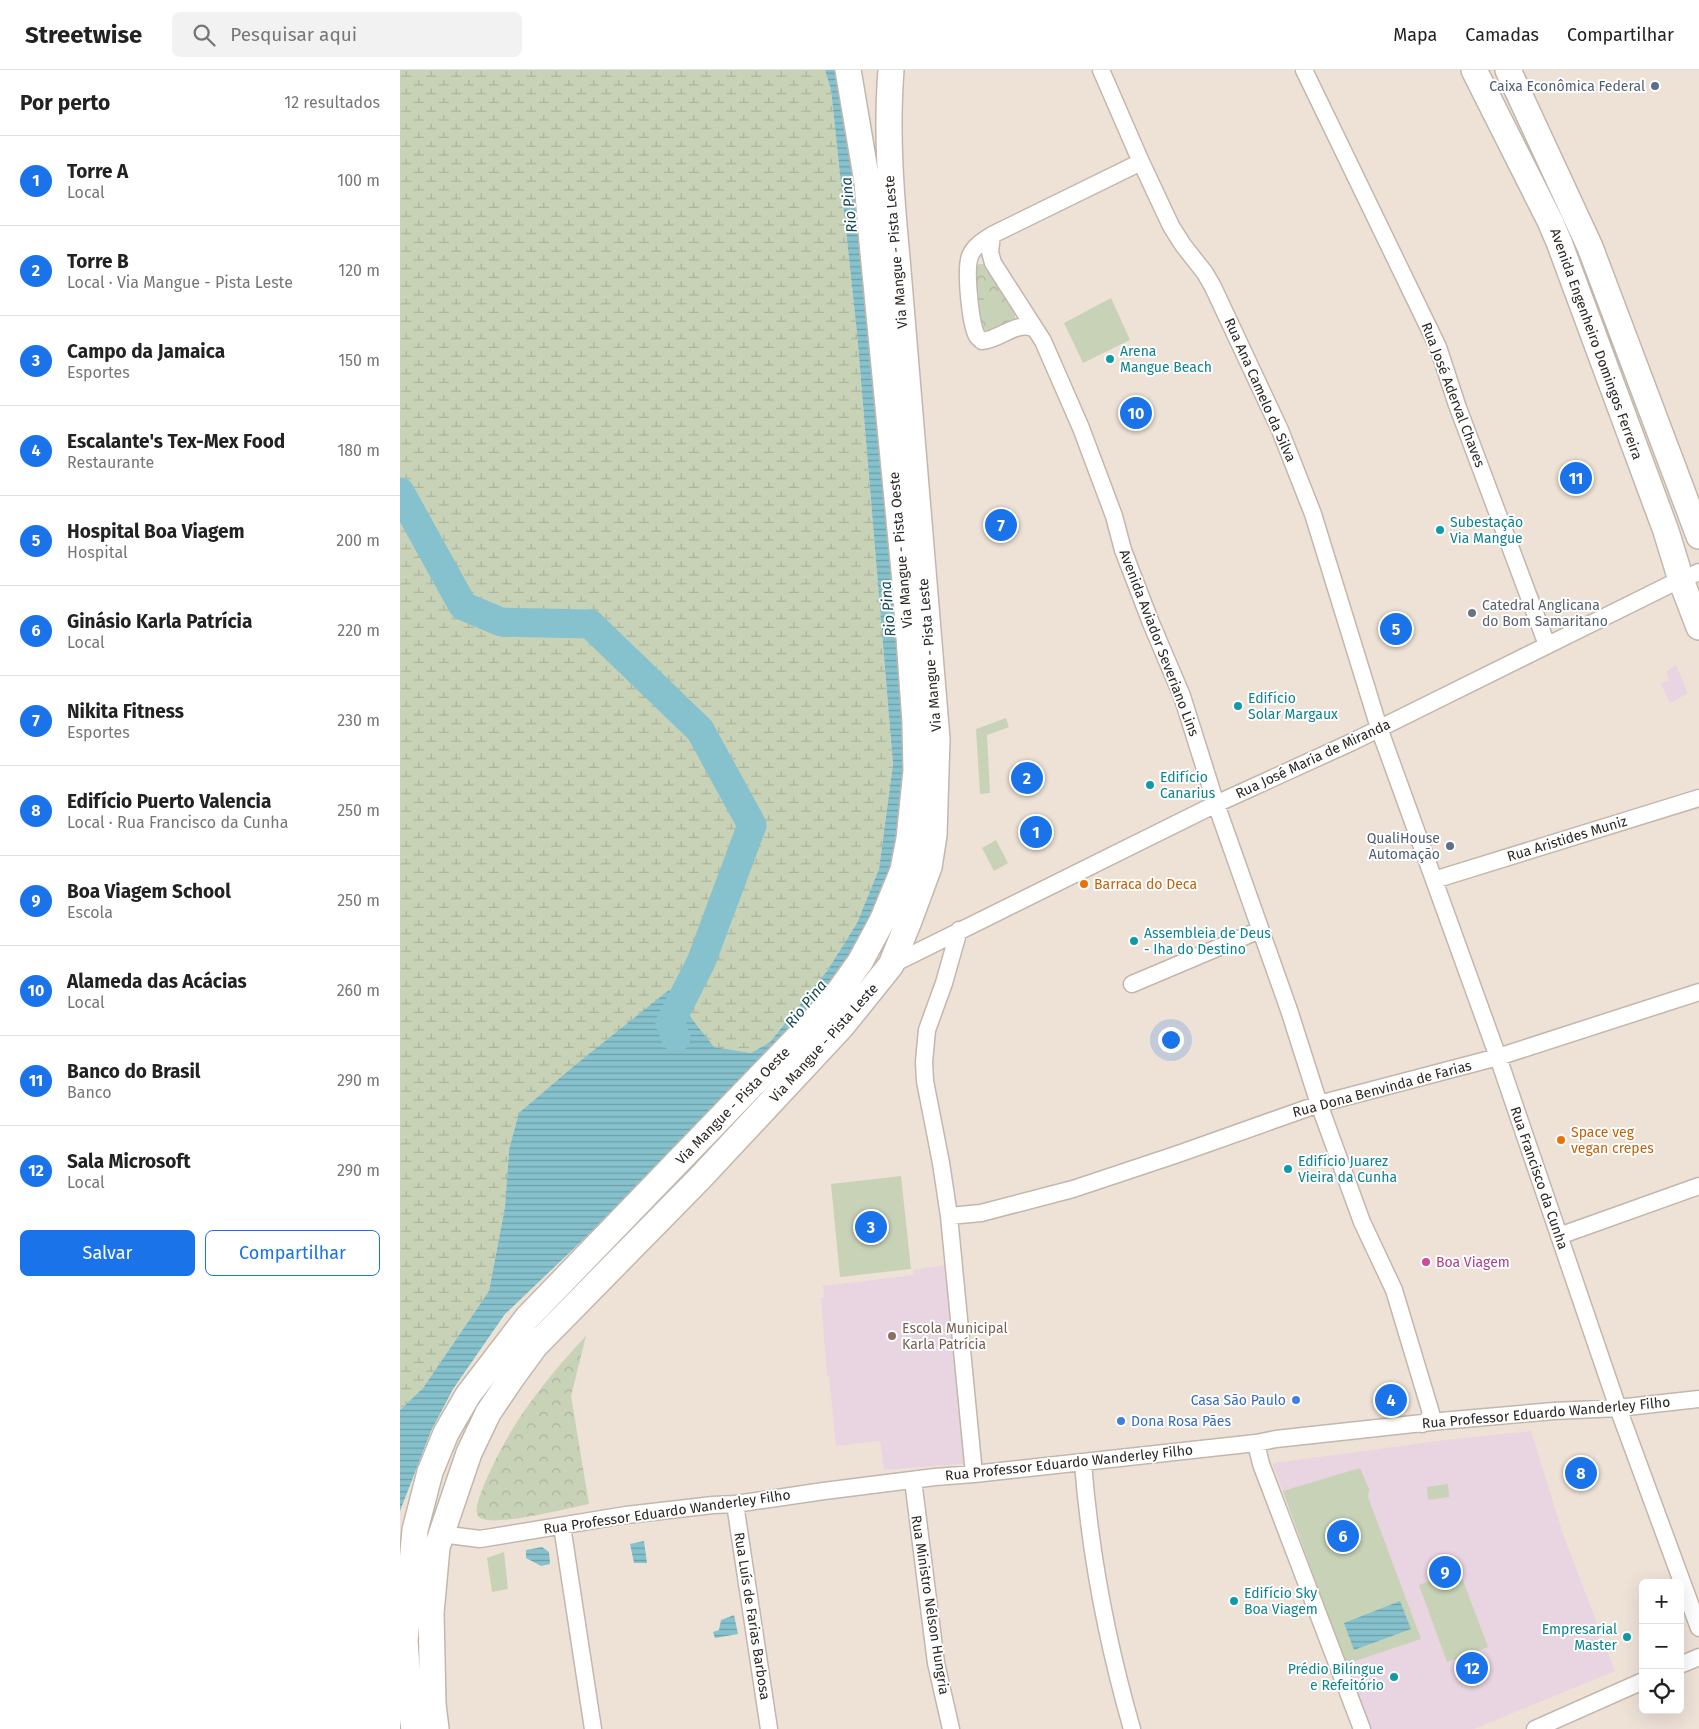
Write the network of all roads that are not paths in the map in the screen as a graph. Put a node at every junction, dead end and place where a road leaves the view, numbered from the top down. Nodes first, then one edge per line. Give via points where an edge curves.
1 (848, 70) edge
2 (891, 70) edge
3 (1101, 70) edge
4 (1304, 70) edge
5 (1474, 70) edge
6 (1508, 70) edge
7 (1141, 162) junction
8 (992, 235) junction
9 (1033, 328) junction
10 (1699, 536) edge
11 (1690, 576) edge
12 (1699, 627) edge
13 (1546, 645) junction
14 (1379, 728) junction
15 (1699, 798) edge
16 (1216, 804) junction
17 (1434, 880) junction
18 (1260, 930) junction
19 (952, 934) junction
20 (891, 965) junction
21 (1132, 984) dead end
22 (1699, 992) edge
23 (1498, 1057) junction
24 (1319, 1104) junction
25 (1699, 1186) edge
26 (949, 1216) junction
27 (1559, 1236) junction
28 (1699, 1399) edge
29 (1618, 1408) junction
30 (1432, 1419) junction
31 (1256, 1443) junction
32 (1083, 1462) junction
33 (974, 1474) junction
34 (913, 1480) junction
35 (735, 1504) junction
36 (562, 1526) junction
37 (441, 1534) junction
38 (1699, 1628) edge
39 (1699, 1657) edge
40 (1684, 1663) edge
41 (1639, 1682) edge
42 (1538, 1728) edge
43 (414, 1729) edge
44 (436, 1729) edge
45 (593, 1729) edge
46 (769, 1729) edge
47 (951, 1729) edge
48 (1132, 1729) edge
49 (1362, 1729) edge

1 - 43 main road, Via Mangue - Pista Oeste via 868,191 915,722 913,809 903,870 882,921 835,997 527,1318 468,1395 446,1433 430,1472 415,1530 405,1642
2 - 20 main road, Via Mangue - Pista Leste via 890,185 937,739 934,835 929,867
3 - 7 street, Rua Ana Camelo da Silva
4 - 13 street, Rua José Aderval Chaves via 1438,347
5 - 11 main road, Avenida Engenheiro Domingos Ferreira via 1559,242 1666,531
6 - 10 main road, Avenida Engenheiro Domingos Ferreira via 1590,248
7 - 8 street
7 - 14 street, Rua Ana Camelo da Silva via 1171,226 1206,273 1280,430 1313,514
8 - 9 street, Avenida Aviador Severiano Lins via 990,252 993,263
8 - 9 street via 974,248 967,270 978,337 982,341 990,341 1024,326
9 - 16 street, Avenida Aviador Severiano Lins via 1043,341 1081,428 1114,516 1123,550 1182,696
11 - 12 main road, Avenida Engenheiro Domingos Ferreira
11 - 13 street, Rua José Maria de Miranda
13 - 14 street, Rua José Maria de Miranda
14 - 16 street, Rua José Maria de Miranda
14 - 17 street, Rua Francisco da Cunha
15 - 17 street, Rua Aristides Muniz
16 - 18 street, Avenida Aviador Severiano Lins
16 - 19 street, Rua José Maria de Miranda
17 - 23 street, Rua Francisco da Cunha
18 - 21 street
18 - 24 street, Avenida Aviador Severiano Lins
19 - 20 street, Rua José Maria de Miranda
19 - 26 street via 944,983 924,1047 925,1081
20 - 37 main road, Via Mangue - Pista Leste via 842,1026 702,1177 535,1346 488,1413 469,1453
22 - 23 street, Rua Dona Benvinda de Farias
23 - 24 street, Rua Dona Benvinda de Farias
23 - 27 street, Rua Francisco da Cunha
24 - 26 street, Rua Dona Benvinda de Farias via 1072,1189 981,1213
24 - 30 street, Avenida Aviador Severiano Lins via 1362,1222 1394,1290
25 - 27 street
26 - 33 street
27 - 29 street, Rua Francisco da Cunha
28 - 29 street, Rua Professor Eduardo Wanderley Filho
29 - 30 street, Rua Professor Eduardo Wanderley Filho
29 - 38 street, Rua Francisco da Cunha
30 - 31 street, Rua Professor Eduardo Wanderley Filho
31 - 32 street, Rua Professor Eduardo Wanderley Filho
31 - 49 street via 1261,1464
32 - 33 street, Rua Professor Eduardo Wanderley Filho
32 - 48 street via 1100,1599
33 - 34 street, Rua Professor Eduardo Wanderley Filho
34 - 35 street, Rua Professor Eduardo Wanderley Filho
34 - 47 street, Rua Ministro Nélson Hungria via 936,1664
35 - 36 street, Rua Professor Eduardo Wanderley Filho via 712,1504
35 - 46 street, Rua Luís de Farias Barbosa
36 - 37 street, Rua Professor Eduardo Wanderley Filho via 480,1539
36 - 45 street
37 - 44 main road, Via Mangue - Pista Leste via 431,1613
39 - 40 street
41 - 42 street

